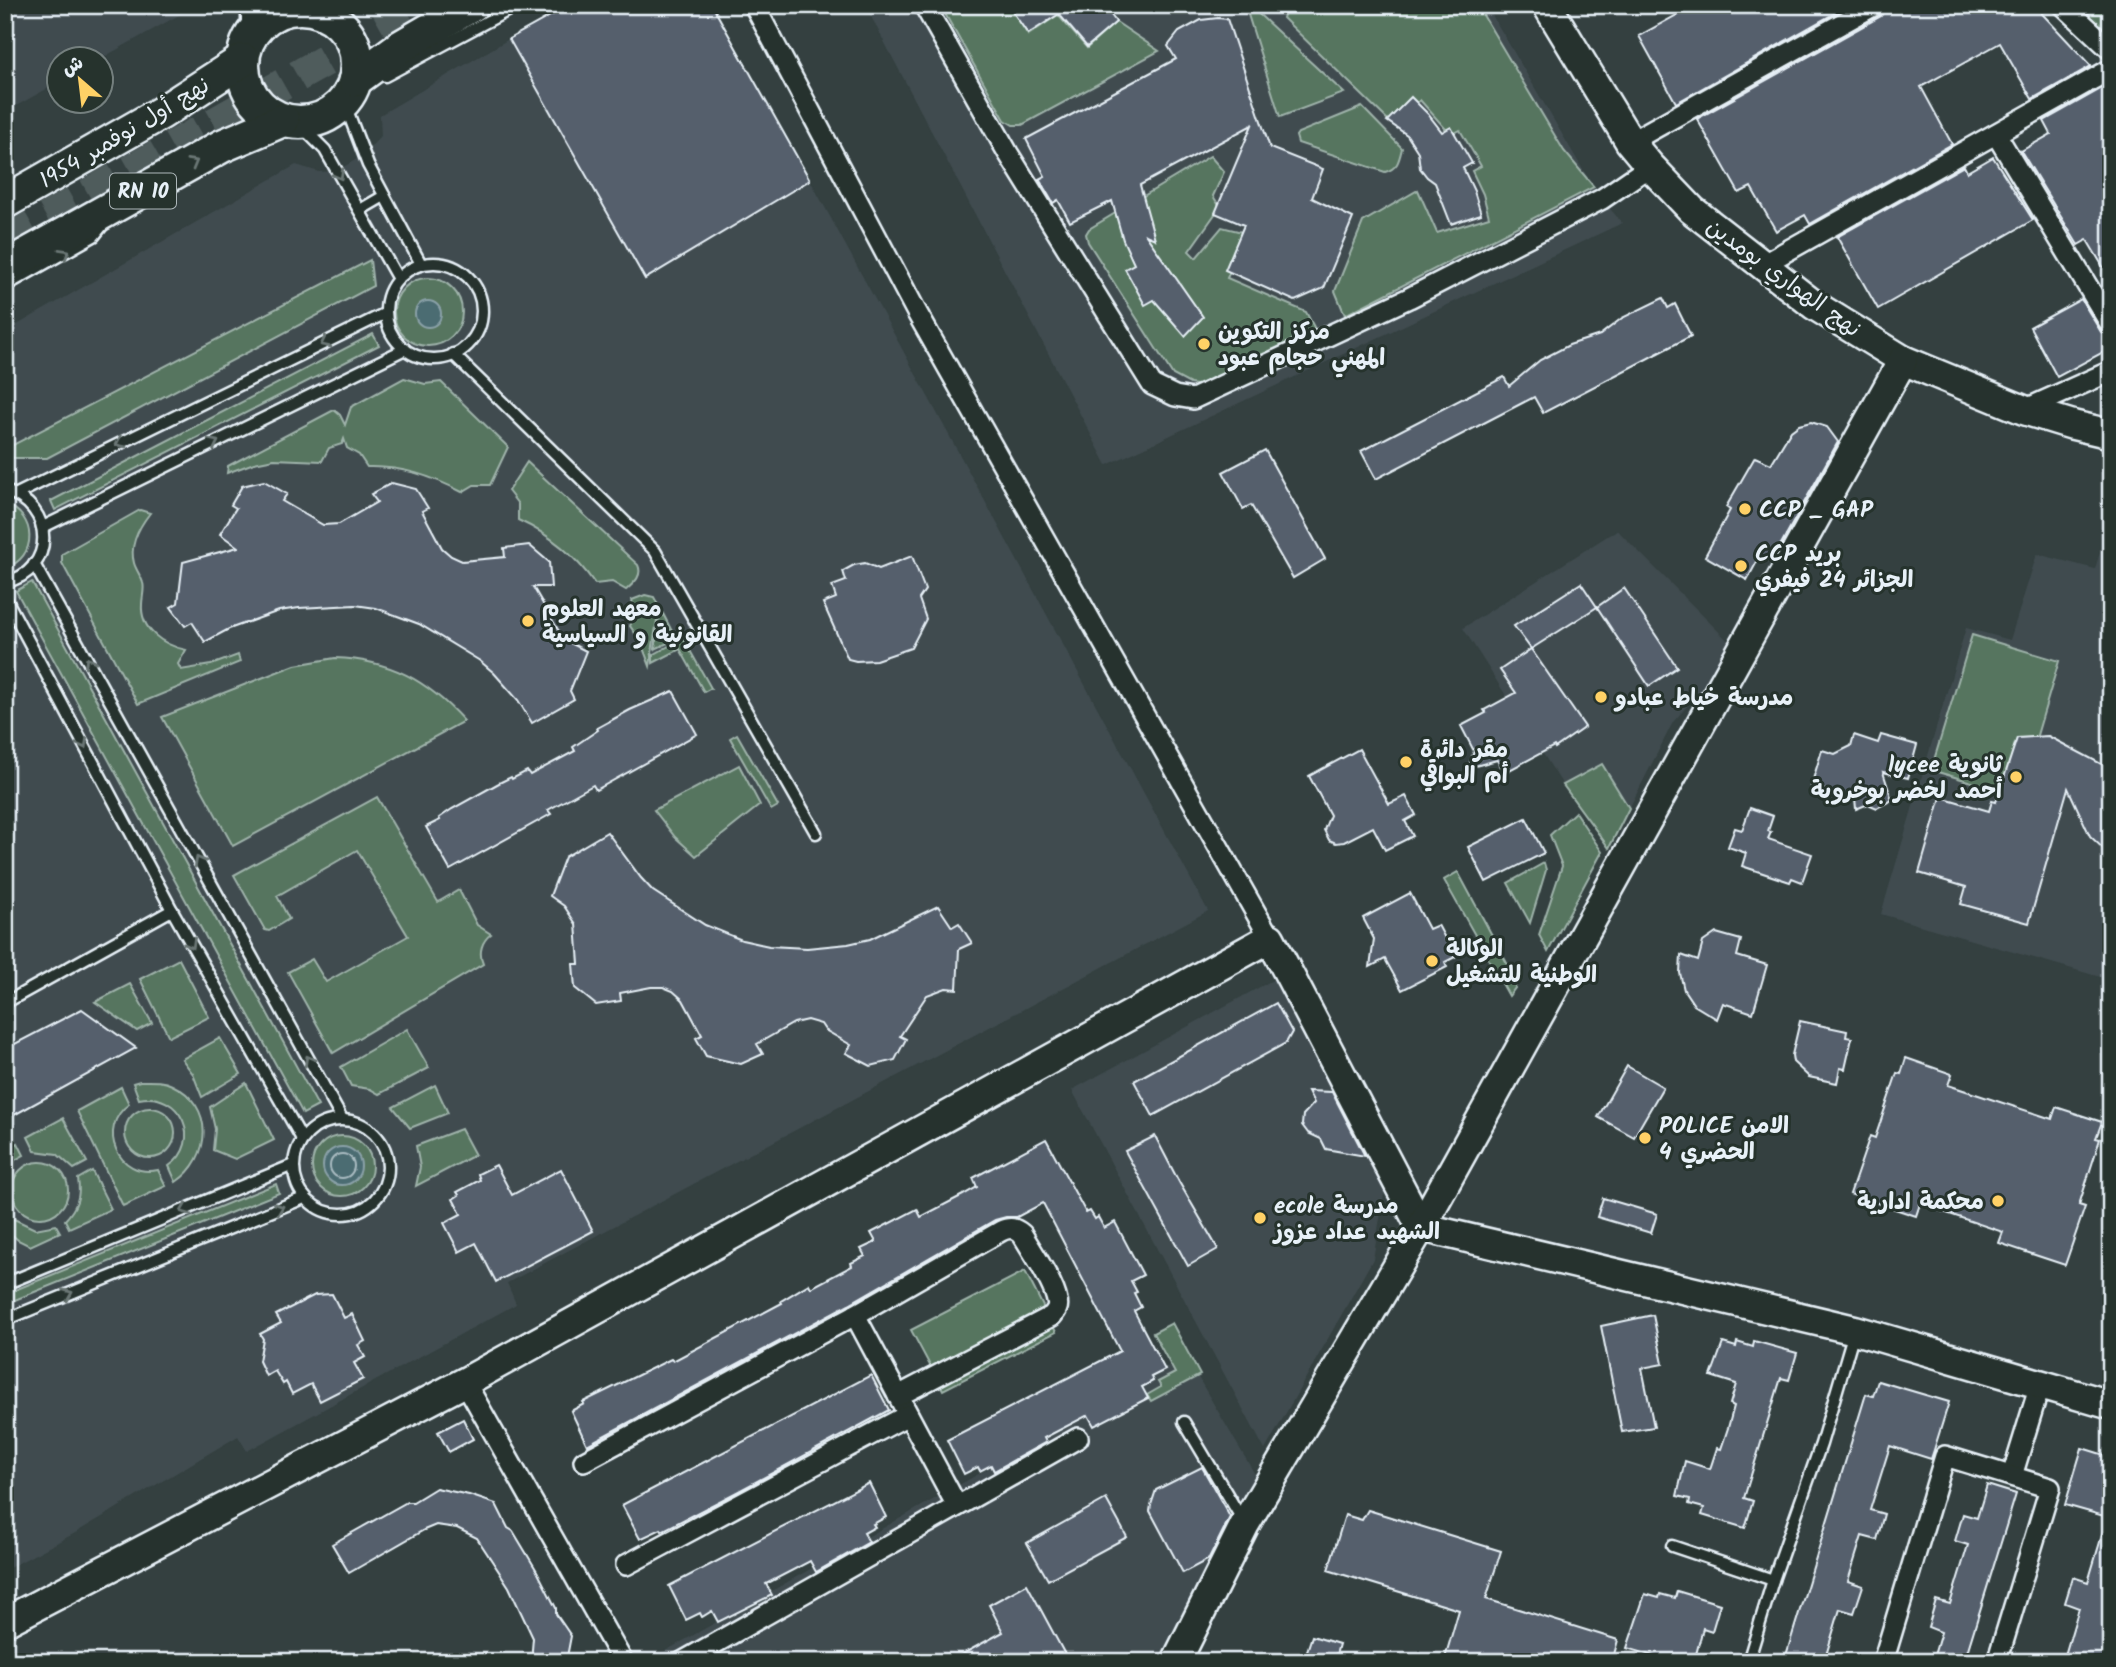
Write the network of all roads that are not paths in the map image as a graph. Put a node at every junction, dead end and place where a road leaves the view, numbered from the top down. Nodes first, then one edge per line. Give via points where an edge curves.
1 (247, 5) edge
2 (472, 5) edge
3 (518, 5) edge
4 (754, 5) edge
5 (924, 5) edge
6 (1547, 5) edge
7 (1875, 5) edge
8 (2063, 5) edge
9 (318, 8) edge
10 (2111, 50) edge
11 (245, 52) junction
12 (2111, 69) edge
13 (356, 89) junction
14 (290, 121) junction
15 (1996, 134) junction
16 (1630, 142) junction
17 (1650, 166) junction
18 (384, 196) junction
19 (5, 202) edge
20 (116, 207) junction
21 (360, 210) junction
22 (421, 264) junction
23 (1762, 265) junction
24 (5, 267) edge
25 (398, 279) junction
26 (5, 286) edge
27 (386, 313) junction
28 (2111, 325) edge
29 (405, 349) junction
30 (453, 354) junction
31 (1903, 360) junction
32 (2111, 371) edge
33 (2024, 410) junction
34 (2111, 434) edge
35 (5, 491) edge
36 (18, 494) junction
37 (43, 527) junction
38 (34, 564) junction
39 (5, 582) edge
40 (5, 597) edge
41 (816, 833) dead end
42 (172, 910) junction
43 (1270, 938) junction
44 (5, 1003) edge
45 (342, 1119) junction
46 (302, 1139) junction
47 (293, 1166) junction
48 (304, 1198) junction
49 (1421, 1227) junction
50 (5, 1284) edge
51 (855, 1315) junction
52 (5, 1320) edge
53 (1855, 1330) junction
54 (465, 1382) junction
55 (2040, 1385) junction
56 (898, 1396) junction
57 (2111, 1405) edge
58 (908, 1415) junction
59 (1184, 1422) dead end
60 (1078, 1438) dead end
61 (584, 1461) dead end
62 (2012, 1476) junction
63 (957, 1506) junction
64 (1245, 1524) junction
65 (1672, 1546) dead end
66 (626, 1565) dead end
67 (1773, 1580) junction
68 (5, 1622) edge
69 (624, 1662) edge
70 (682, 1662) edge
71 (1176, 1662) edge
72 (1748, 1662) edge
73 (1883, 1662) edge
74 (1997, 1662) edge

1 - 11 lane
2 - 13 main road via 400,47
3 - 13 lane
4 - 43 street via 923,323
5 - 17 street via 1008,153 1152,386 1175,396 1193,399 1409,298 1602,199
6 - 16 street, نهج الهواري بومدين
7 - 16 street
8 - 10 street
9 - 11 main road via 287,9 270,16 256,28
9 - 13 main road via 337,21 351,41 357,64
11 - 14 main road via 244,79 252,97 266,111
11 - 19 main road, نهج أول نوفمبر 1954 via 161,113
12 - 15 street
13 - 14 main road via 323,117
13 - 18 lane via 368,165
20 -> 14 main road, RN 10 via 222,146
14 -> 21 lane via 325,150
15 - 23 street
15 - 28 street
16 - 17 street, نهج الهواري بومدين
17 - 23 street, نهج الهواري بومدين via 1692,210
18 - 21 lane
18 - 22 lane
20 - 24 main road, RN 10
26 -> 20 lane via 94,236
21 - 25 lane
22 - 25 lane
22 - 30 lane via 456,268 470,279 479,295 478,329 468,344
23 - 31 street, نهج الهواري بومدين via 1814,305
25 - 27 lane
27 - 29 lane via 388,327
27 -> 36 lane
29 - 30 lane via 428,359
37 -> 29 lane
30 - 41 lane via 655,551
31 - 33 street, نهج الهواري بومدين
31 - 49 street
32 - 33 street
33 - 34 street, نهج الهواري بومدين
35 - 36 lane
36 - 37 lane via 34,508
37 - 38 lane via 42,547
38 - 39 lane
45 -> 38 lane
40 -> 42 lane
42 - 44 lane
42 -> 46 lane
43 - 49 street
43 - 54 street
45 - 46 lane via 327,1121
45 - 48 lane via 373,1132 384,1146 389,1162 380,1195 351,1214 317,1209
46 - 47 lane
47 - 48 lane
47 -> 50 lane
52 -> 48 lane
49 - 53 street
49 - 64 street
51 - 56 street
51 - 56 street via 1008,1228 1022,1234 1052,1287 1058,1300 1052,1316
51 - 61 street
53 - 55 street
53 - 67 lane
54 - 68 street
54 - 69 street
55 - 57 street
55 - 62 street
56 - 58 street
58 - 63 street
58 - 66 street
59 - 64 lane
60 - 63 street
62 - 73 street via 1945,1456
62 - 74 street via 2050,1488
63 - 70 street
64 - 71 street
65 - 67 lane
67 - 72 lane

